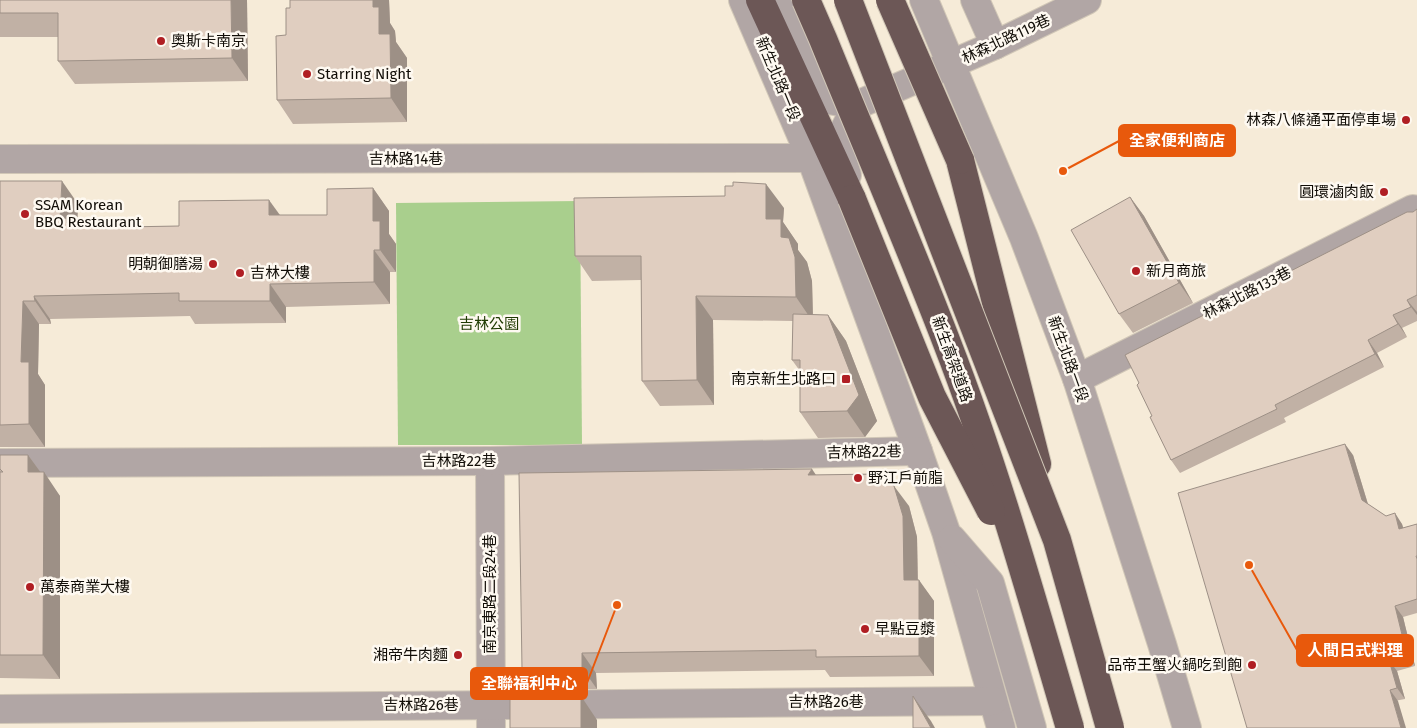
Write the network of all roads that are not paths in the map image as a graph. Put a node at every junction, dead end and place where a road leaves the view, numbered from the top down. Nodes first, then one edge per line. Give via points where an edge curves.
1 (743, 0) edge
2 (760, 0) edge
3 (776, 0) edge
4 (806, 0) edge
5 (848, 0) edge
6 (890, 0) edge
7 (924, 0) edge
8 (975, 0) edge
9 (1087, 0) edge
10 (995, 45) junction
11 (952, 64) junction
12 (857, 106) junction
13 (811, 158) junction
14 (0, 159) edge
15 (1417, 210) edge
16 (891, 375) junction
17 (1077, 379) junction
18 (918, 450) junction
19 (490, 461) junction
20 (0, 463) edge
21 (946, 532) junction
22 (1057, 540) junction
23 (1025, 577) junction
24 (993, 701) junction
25 (0, 708) edge
26 (490, 716) edge
27 (1001, 728) edge
28 (1032, 728) edge
29 (1070, 728) edge
30 (1110, 728) edge
31 (1186, 728) edge

1 - 13 street, 新生北路一段
2 - 23 highway, bridge via 852,200 932,397
3 - 12 street via 817,98
4 - 23 highway, 新生高架道路, bridge via 947,344 984,446
5 - 22 highway, 新生高架道路, bridge
6 - 22 highway, bridge via 960,160
7 - 11 street, 新生北路一段
8 - 10 street
9 - 10 street, 林森北路119巷
10 - 11 street, 林森北路119巷
11 - 12 street, 林森北路119巷
11 - 17 street, 新生北路一段 via 1024,238
12 - 16 street via 837,144 908,352
13 - 14 street, 吉林路14巷
13 - 16 street, 新生北路一段
15 - 17 street, 林森北路133巷 via 1413,209
16 - 18 street, 新生北路一段
17 - 31 street, 新生北路一段
18 - 19 street, 吉林路22巷
18 - 21 street, 新生北路一段
19 - 20 street, 吉林路22巷
19 - 26 street, 南京東路二段24巷
21 - 24 street, 新生北路一段
21 - 28 street via 990,583
22 - 30 highway, 新生高架道路, bridge
23 - 29 highway, 新生高架道路, bridge
24 - 26 street, 吉林路26巷
24 - 27 street, 新生北路一段
25 - 26 street, 吉林路26巷

